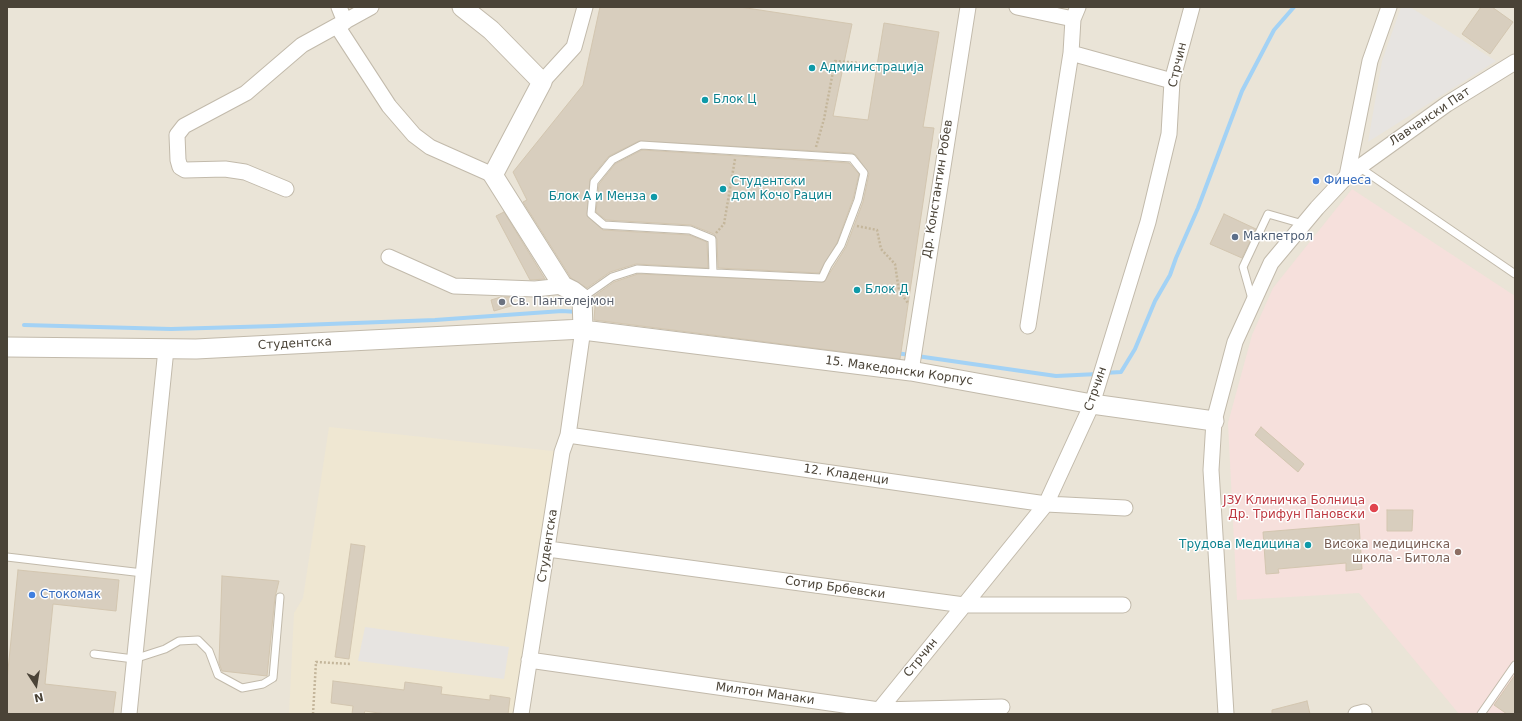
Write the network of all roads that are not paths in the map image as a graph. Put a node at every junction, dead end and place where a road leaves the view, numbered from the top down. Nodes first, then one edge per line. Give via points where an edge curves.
1 (339, 7) edge
2 (371, 7) edge
3 (462, 7) edge
4 (585, 7) edge
5 (968, 7) edge
6 (1017, 7) edge
7 (1192, 7) edge
8 (1389, 7) edge
9 (1075, 13) edge
10 (341, 24) junction
11 (1071, 53) junction
12 (1515, 62) edge
13 (1172, 81) junction
14 (542, 82) junction
15 (1359, 167) junction
16 (493, 175) junction
17 (1347, 176) junction
18 (286, 189) dead end
19 (1303, 224) junction
20 (389, 257) dead end
21 (713, 273) junction
22 (1515, 274) edge
23 (563, 286) junction
24 (582, 298) junction
25 (1254, 304) junction
26 (1028, 326) dead end
27 (583, 330) junction
28 (7, 347) edge
29 (166, 349) junction
30 (911, 371) junction
31 (1092, 404) junction
32 (1214, 421) junction
33 (568, 435) junction
34 (1046, 504) junction
35 (1125, 508) dead end
36 (548, 549) junction
37 (7, 557) edge
38 (143, 573) junction
39 (280, 597) dead end
40 (964, 605) junction
41 (1123, 605) dead end
42 (94, 654) dead end
43 (134, 660) junction
44 (529, 660) junction
45 (1515, 665) edge
46 (1002, 707) dead end
47 (878, 712) edge
48 (129, 714) edge
49 (521, 714) edge
50 (1226, 714) edge
51 (1481, 714) edge

1 - 10 street
2 - 10 street
3 - 14 street via 491,30
4 - 14 street via 574,47
5 - 30 street, Др. Константин Робев
6 - 9 street
7 - 13 street, Стрчин
8 - 17 street via 1370,61
9 - 11 street
10 - 16 street via 389,106 414,135 430,147
10 - 18 street via 302,45 246,93 184,126 177,135 178,160 185,170 225,169 245,172
11 - 13 street
11 - 26 street
12 - 15 street, Лавчански Пат via 1447,104
13 - 31 street, Стрчин via 1169,134 1148,222
14 - 16 street
15 - 17 street, Лавчански Пат
15 - 22 lane
16 - 23 street
17 - 19 street, Лавчански Пат
19 - 25 street, Лавчански Пат via 1271,263
19 - 25 lane via 1268,214 1243,267
20 - 23 street via 454,286 535,289
21 - 21 lane via 712,239 690,230 604,225 591,214 594,182 612,160 641,146 852,158 864,173 858,200 841,245 822,278
21 - 24 lane via 637,269 612,277
23 - 24 street
24 - 27 street
25 - 32 street, Лавчански Пат via 1235,342
27 - 29 street, Студентска
27 - 30 street, 15. Македонски Корпус
27 - 33 street, Студентска
28 - 29 street, Студентска
29 - 38 street
30 - 31 street, 15. Македонски Корпус
31 - 32 street, 15. Македонски Корпус
31 - 34 street, Стрчин
32 - 50 street, Лавчански Пат via 1211,470
33 - 34 street, 12. Кладенци
33 - 36 street, Студентска via 562,452
34 - 35 street, 12. Кладенци
34 - 40 street, Стрчин
36 - 40 street, Сотир Брбевски
36 - 44 street, Студентска
37 - 38 lane
38 - 43 street
39 - 43 lane via 273,678 263,684 242,688 218,675 209,651 198,640 179,641
40 - 41 street, Сотир Брбевски
40 - 47 street, Стрчин
42 - 43 lane
43 - 48 street
44 - 47 street, Милтон Манаки
44 - 49 street, Студентска
45 - 51 lane
46 - 47 street, Милтон Манаки

